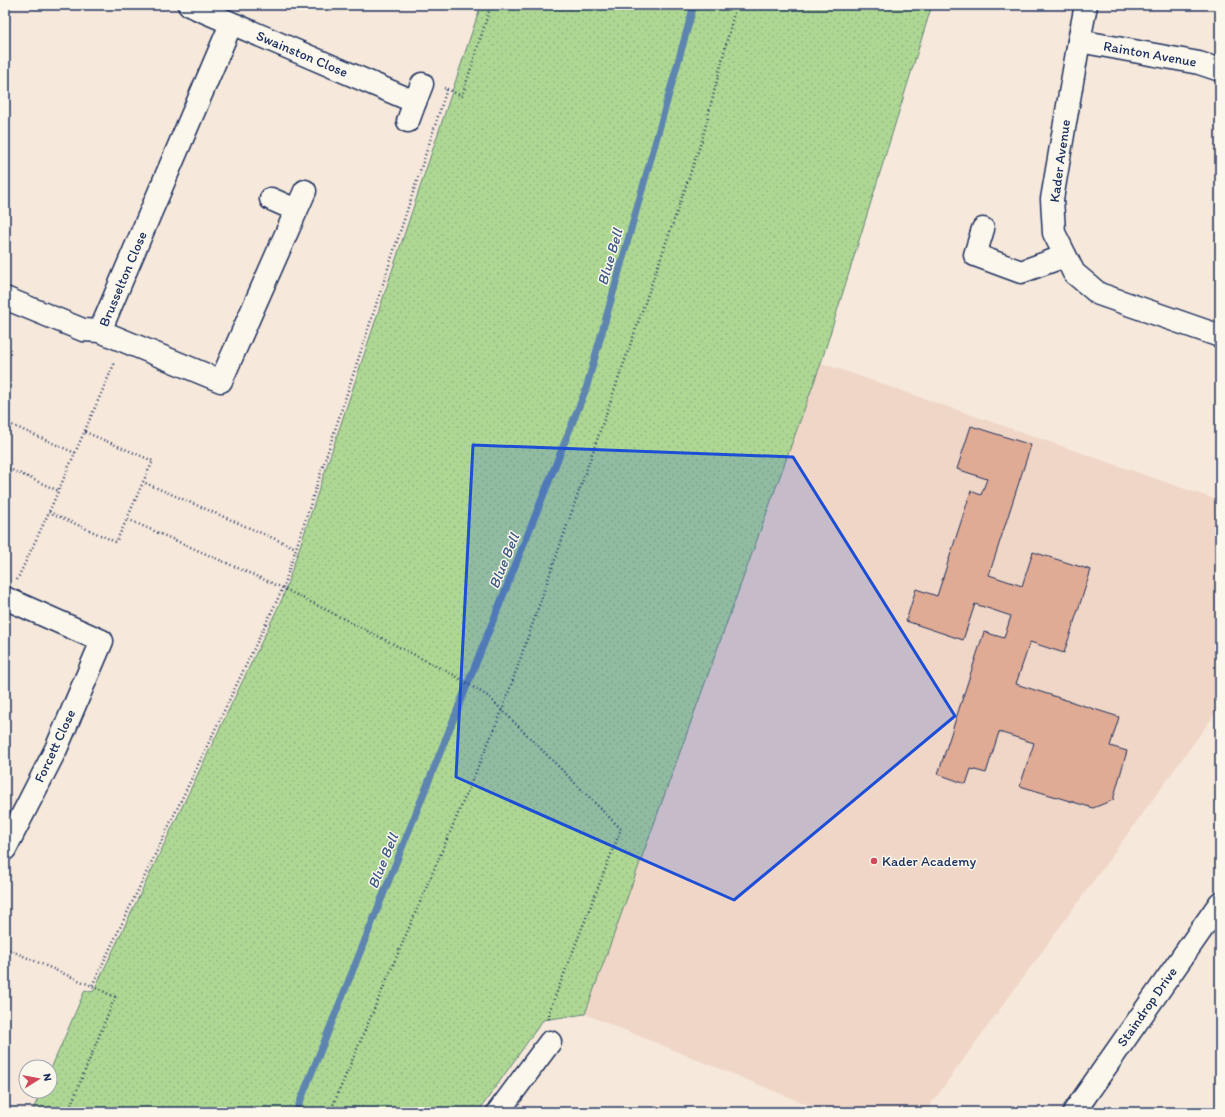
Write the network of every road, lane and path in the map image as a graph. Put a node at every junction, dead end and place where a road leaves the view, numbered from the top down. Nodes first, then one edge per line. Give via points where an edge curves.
1 (189, 5) edge
2 (491, 5) edge
3 (736, 5) edge
4 (1086, 5) edge
5 (231, 24) junction
6 (1079, 41) junction
7 (1220, 70) edge
8 (447, 89) junction
9 (415, 102) joint
10 (305, 191) dead end
11 (271, 199) dead end
12 (296, 210) junction
13 (983, 228) dead end
14 (1065, 256) junction
15 (5, 298) edge
16 (100, 331) junction
17 (1220, 336) edge
18 (124, 341) junction
19 (5, 422) edge
20 (85, 432) junction
21 (75, 453) junction
22 (5, 467) edge
23 (143, 482) junction
24 (59, 491) junction
25 (50, 512) junction
26 (127, 519) junction
27 (296, 548) junction
28 (283, 588) junction
29 (6, 599) edge
30 (502, 711) junction
31 (5, 849) edge
32 (1220, 903) edge
33 (5, 948) edge
34 (92, 986) junction
35 (550, 1042) joint
36 (68, 1112) edge
37 (330, 1112) edge
38 (498, 1112) edge
39 (1074, 1112) edge

1 - 5 street, Swainston Close
2 - 8 path via 462,96
3 - 30 path via 702,140
4 - 6 street, Kader Avenue
5 - 9 street, Swainston Close
5 - 16 street, Brusselton Close
6 - 7 street, Rainton Avenue via 1199,63
6 - 14 street, Kader Avenue via 1052,199 1054,233
8 - 9 path via 424,78
8 - 27 path
10 - 12 street, Brusselton Close
11 - 12 street
12 - 18 street, Brusselton Close via 221,381
13 - 14 street via 975,255 1021,272
14 - 17 street, Kader Avenue via 1074,273 1099,294
15 - 16 street via 84,330
16 - 18 street, Brusselton Close
18 - 20 path
19 - 21 path
20 - 21 path
20 - 23 path via 153,461
21 - 24 path
22 - 24 path
23 - 26 path
23 - 27 path
24 - 25 path
25 - 26 path via 116,542
25 - 29 path
26 - 28 path
27 - 28 path
28 - 30 path via 454,675 488,697
28 - 34 path
29 - 31 street, Forcett Close via 102,641 56,749
30 - 35 path via 621,829 549,1012
30 - 37 path
32 - 39 street, Staindrop Drive
33 - 34 path
34 - 36 path via 115,997
35 - 38 street

